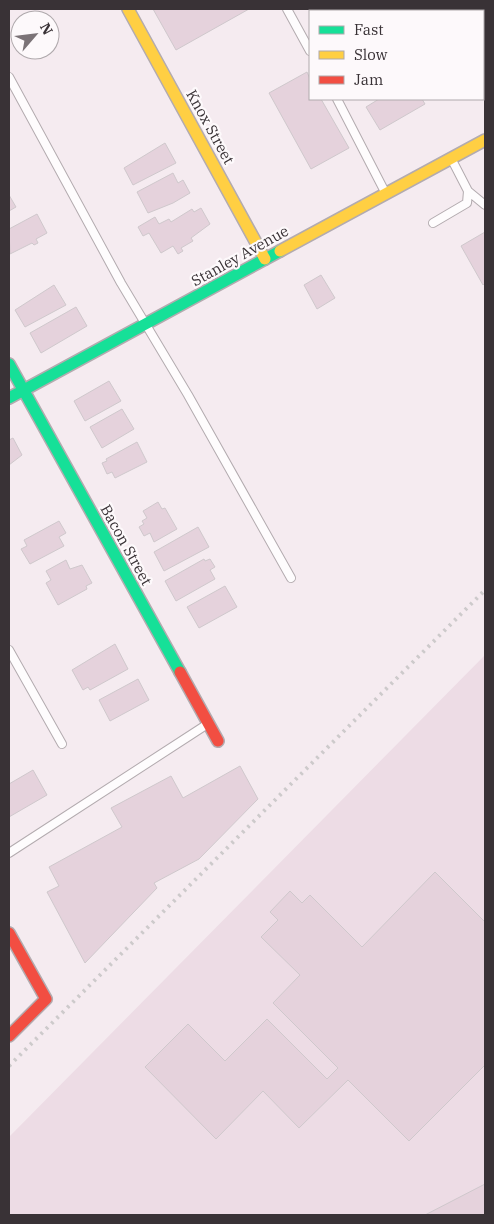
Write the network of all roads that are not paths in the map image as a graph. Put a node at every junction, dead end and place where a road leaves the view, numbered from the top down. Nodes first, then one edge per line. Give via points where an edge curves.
1 (128, 9) edge
2 (287, 9) edge
3 (309, 49) edge
4 (9, 77) edge
5 (338, 100) edge
6 (485, 140) edge
7 (452, 158) junction
8 (468, 191) junction
9 (386, 194) junction
10 (485, 205) edge
11 (433, 223) dead end
12 (265, 259) junction
13 (146, 324) junction
14 (9, 364) edge
15 (23, 390) junction
16 (9, 398) edge
17 (291, 578) dead end
18 (9, 650) edge
19 (208, 724) junction
20 (218, 741) dead end
21 (62, 744) dead end
22 (9, 853) edge
23 (9, 933) edge
24 (9, 1036) edge

1 - 12 street, Knox Street
2 - 3 lane
4 - 13 lane
5 - 9 lane
6 - 7 street, Stanley Avenue
7 - 8 lane
7 - 9 street, Stanley Avenue
8 - 10 lane
8 - 11 lane via 467,203
9 - 12 street, Stanley Avenue
12 - 13 street, Stanley Avenue
13 - 15 street, Stanley Avenue
13 - 17 lane
14 - 15 street, Bacon Street
15 - 16 street, Stanley Avenue
15 - 19 street, Bacon Street
18 - 21 lane
19 - 20 street, Bacon Street
19 - 22 lane
23 - 24 street via 46,999

